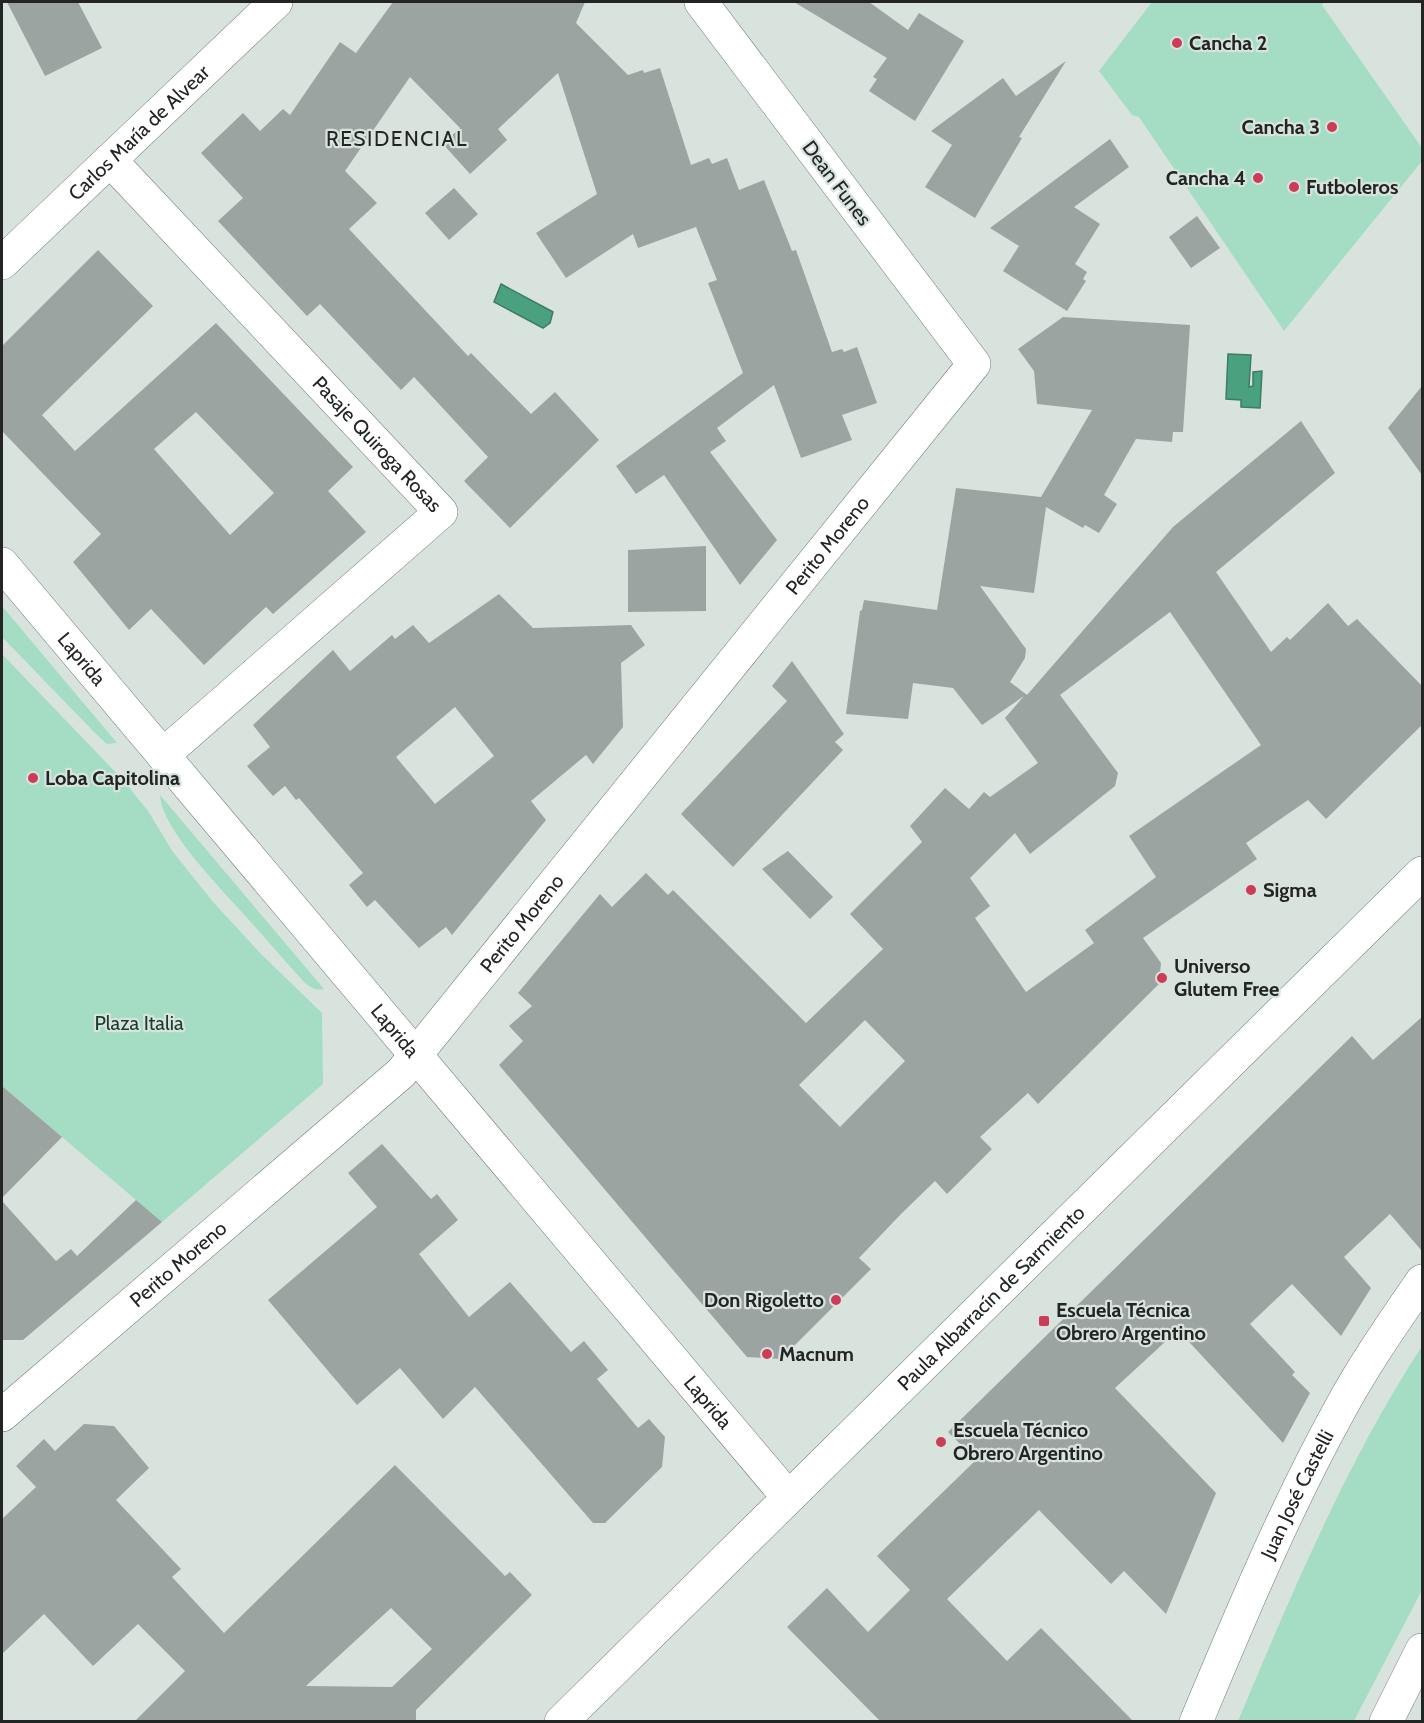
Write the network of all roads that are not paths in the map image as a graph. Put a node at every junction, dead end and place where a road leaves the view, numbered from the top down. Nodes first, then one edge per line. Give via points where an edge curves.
1 (276, 2) edge
2 (701, 2) edge
3 (110, 160) junction
4 (2, 263) edge
5 (974, 364) joint
6 (2, 564) edge
7 (163, 756) junction
8 (1422, 873) edge
9 (416, 1055) junction
10 (1422, 1281) edge
11 (2, 1414) edge
12 (788, 1497) junction
13 (1422, 1650) edge
14 (561, 1722) edge
15 (1196, 1722) edge
16 (1386, 1722) edge

1 - 3 main road, Carlos María de Alvear
2 - 5 main road, Dean Funes
3 - 4 main road, Carlos María de Alvear
3 - 7 main road, Pasaje Quiroga Rosas via 441,512
5 - 9 main road, Perito Moreno
6 - 7 main road, Laprida
7 - 9 main road, Laprida
8 - 12 main road, Paula Albarracín de Sarmiento
9 - 11 main road, Perito Moreno via 401,1073
9 - 12 main road, Laprida
10 - 15 main road, Juan José Castelli via 1366,1365 1315,1457 1265,1561
12 - 14 main road, Paula Albarracín de Sarmiento
13 - 16 main road

